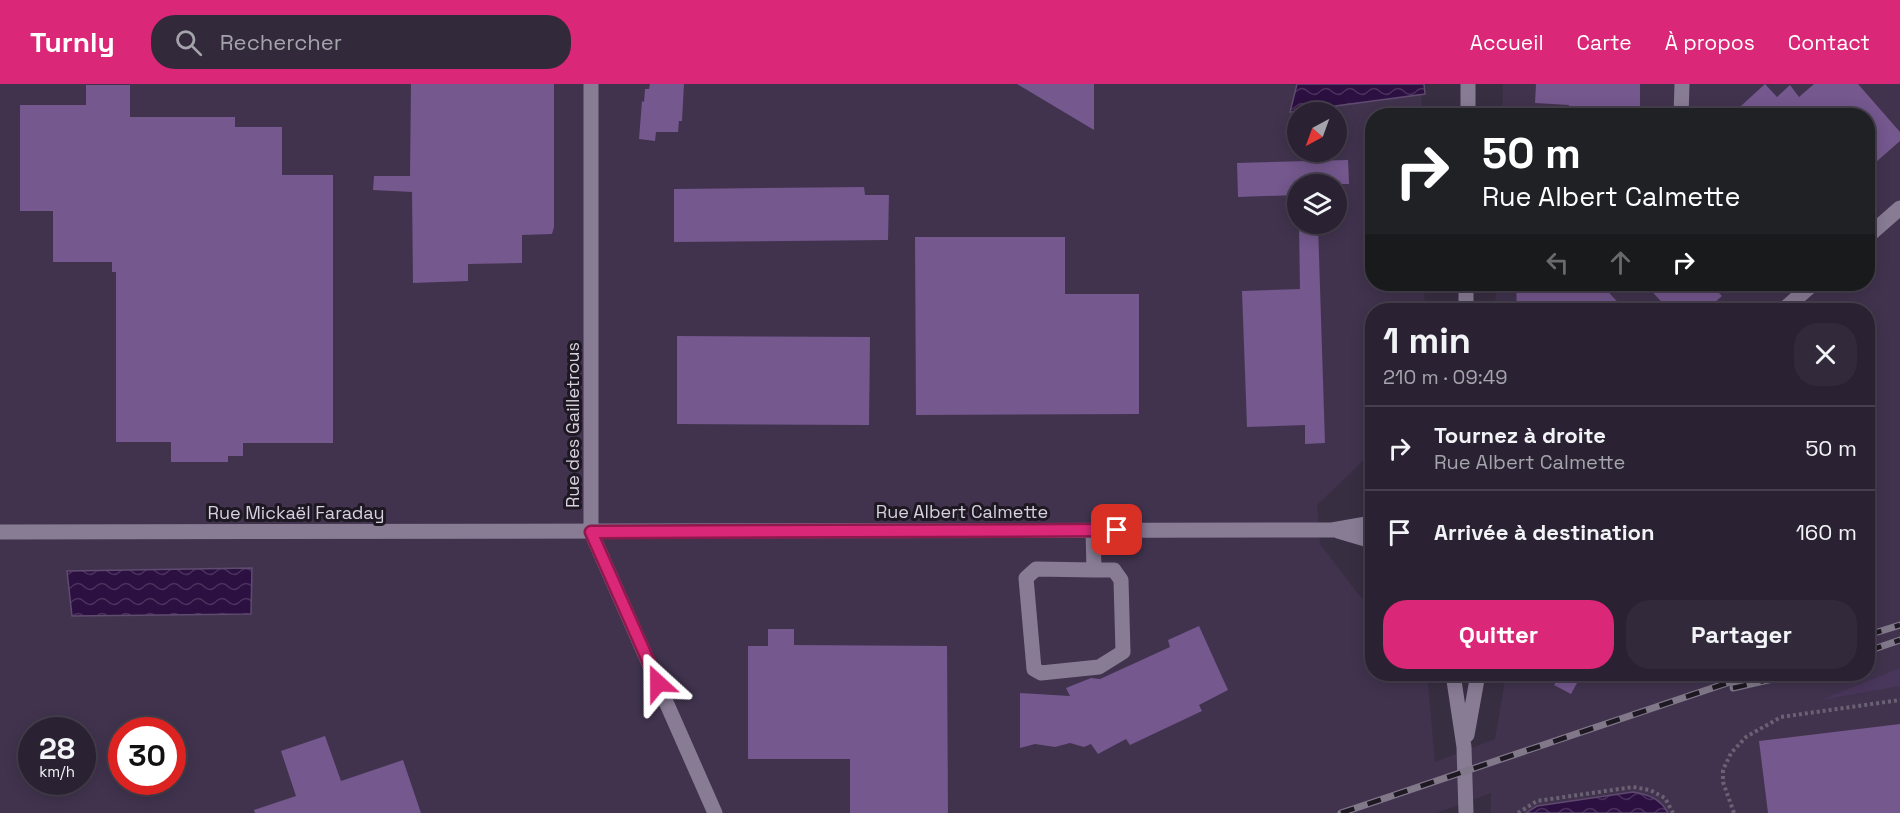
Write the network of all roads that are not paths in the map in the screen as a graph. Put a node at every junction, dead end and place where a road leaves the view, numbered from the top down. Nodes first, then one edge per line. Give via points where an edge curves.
1 (591, 84) edge
2 (1468, 84) edge
3 (1682, 84) edge
4 (1468, 108) edge
5 (1681, 108) edge
6 (1900, 208) edge
7 (1875, 230) edge
8 (1801, 291) edge
9 (1790, 303) edge
10 (1365, 524) edge
11 (1093, 530) junction
12 (1332, 530) junction
13 (0, 532) edge
14 (591, 532) junction
15 (1365, 538) edge
16 (1094, 570) junction
17 (1453, 681) edge
18 (1477, 681) edge
19 (1464, 747) junction
20 (715, 813) edge
21 (1466, 813) edge

1 - 14 street, Rue des Gailletrous
2 - 4 street
3 - 5 street
6 - 7 street
8 - 9 street
10 - 12 street, Rue Albert Calmette
11 - 12 street, Rue Albert Calmette
11 - 14 street, Rue Albert Calmette
11 - 16 street
12 - 15 street, Rue Albert Calmette
13 - 14 street, Rue Mickaël Faraday
14 - 20 street, Rue des Gailletrous
16 - 16 street via 1036,569 1026,578 1034,669 1041,673 1099,667 1123,652 1121,580 1114,570
17 - 19 street
18 - 19 street
19 - 21 street

